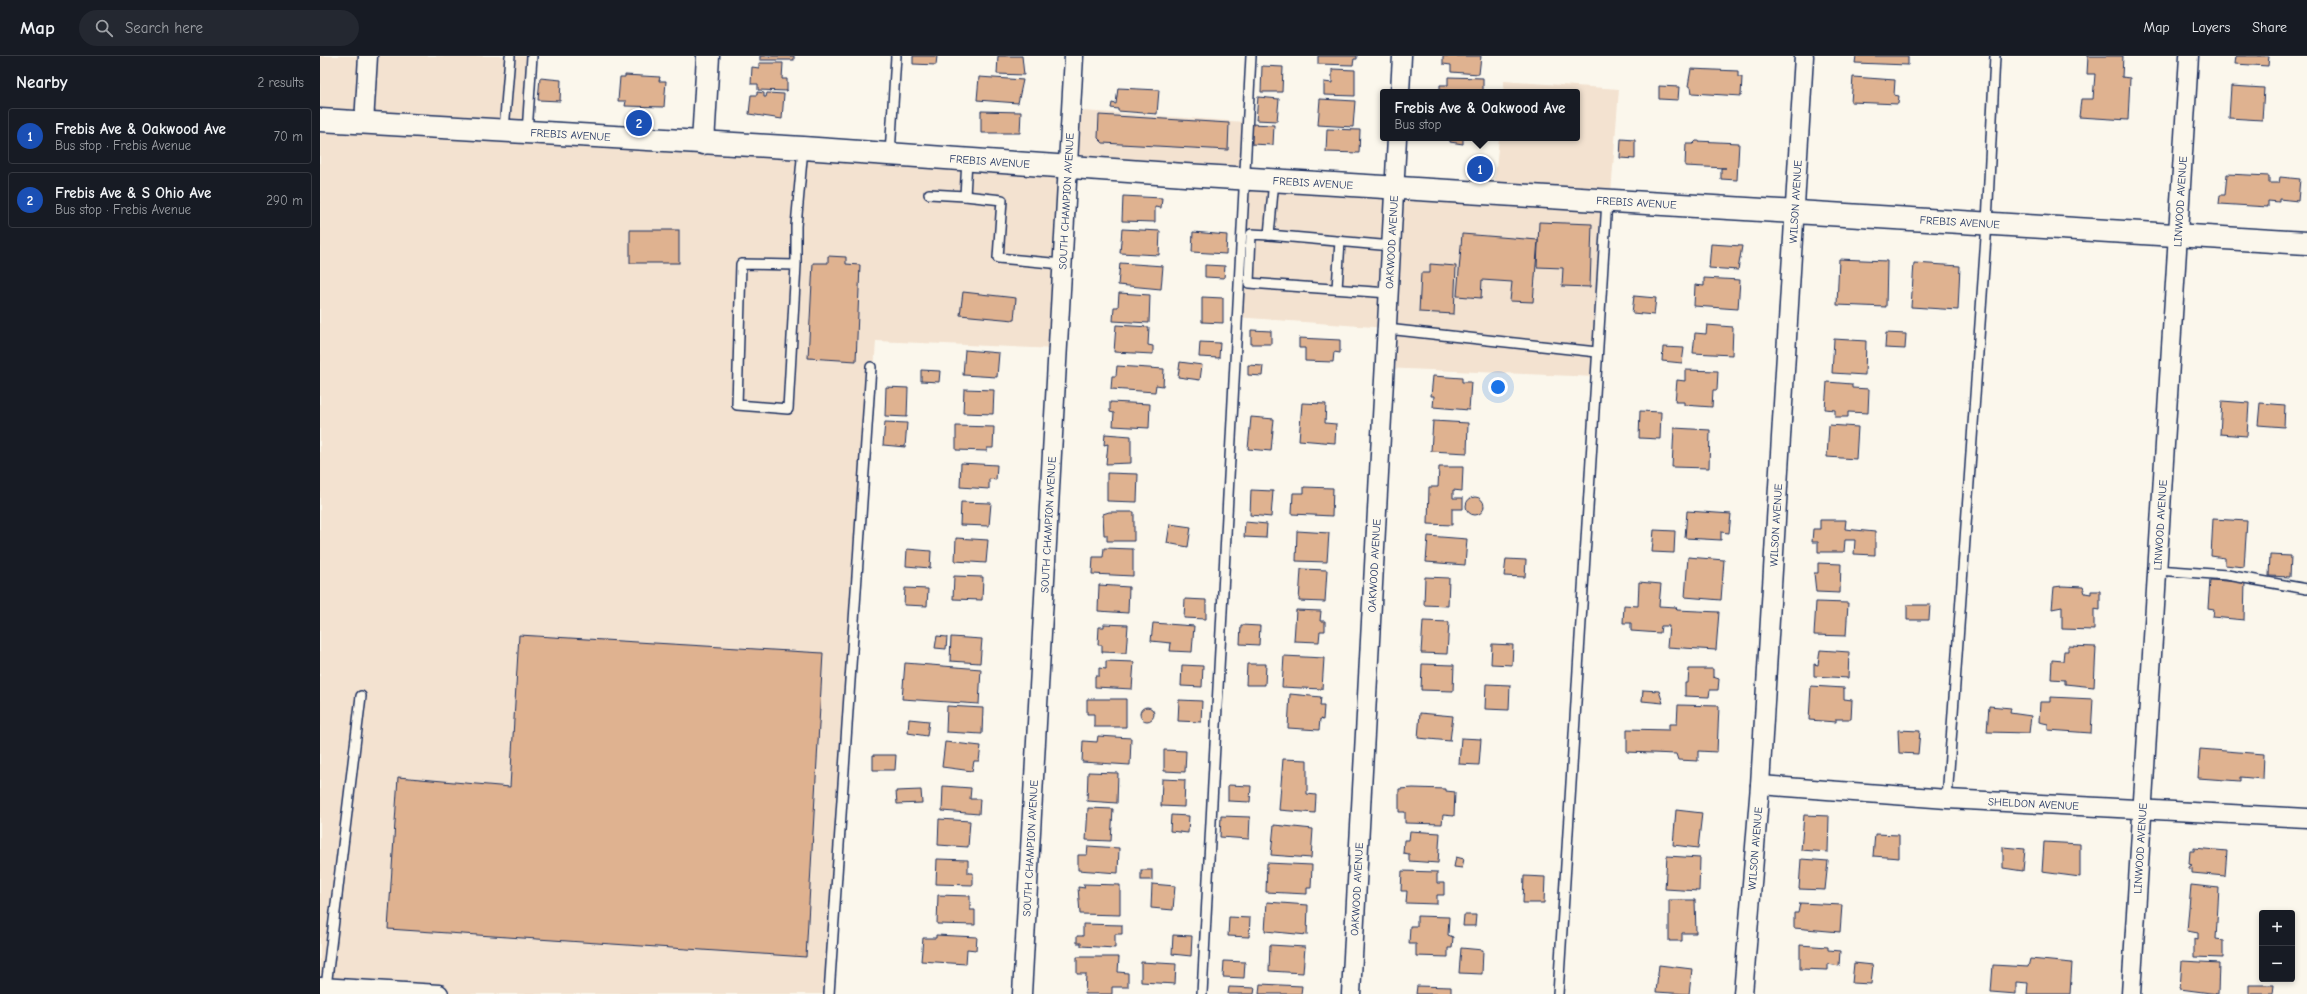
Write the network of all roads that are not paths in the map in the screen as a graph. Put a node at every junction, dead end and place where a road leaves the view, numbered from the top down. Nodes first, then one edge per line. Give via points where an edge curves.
1 (368, 56) edge
2 (510, 56) edge
3 (532, 56) edge
4 (708, 56) edge
5 (896, 56) edge
6 (1074, 56) edge
7 (1251, 56) edge
8 (1402, 56) edge
9 (1804, 56) edge
10 (1995, 56) edge
11 (2189, 56) edge
12 (1400, 89) edge
13 (320, 120) edge
14 (364, 123) junction
15 (504, 132) junction
16 (527, 133) junction
17 (1398, 141) edge
18 (703, 143) junction
19 (803, 148) junction
20 (890, 154) junction
21 (967, 160) junction
22 (1067, 167) junction
23 (1246, 178) junction
24 (1274, 180) junction
25 (1394, 188) junction
26 (929, 194) dead end
27 (965, 196) junction
28 (1607, 200) junction
29 (1794, 212) junction
30 (1987, 223) junction
31 (1269, 235) junction
32 (2178, 235) junction
33 (1340, 241) junction
34 (2307, 243) edge
35 (1392, 246) junction
36 (1062, 264) junction
37 (796, 265) junction
38 (1337, 289) junction
39 (1389, 292) junction
40 (1387, 329) junction
41 (1597, 352) junction
42 (871, 366) dead end
43 (2157, 570) junction
44 (2307, 589) edge
45 (361, 696) dead end
46 (1760, 785) junction
47 (1947, 798) junction
48 (2142, 809) junction
49 (2307, 818) edge
50 (323, 987) edge
51 (439, 994) edge
52 (829, 994) edge
53 (1022, 994) edge
54 (1202, 994) edge
55 (1351, 994) edge
56 (1558, 994) edge
57 (1744, 994) edge
58 (2131, 994) edge

1 - 14 street
2 - 15 lane
3 - 16 lane
4 - 18 main road
5 - 20 lane
6 - 22 street, SOUTH CHAMPION AVENUE
7 - 23 lane
8 - 12 street
9 - 29 street, WILSON AVENUE
10 - 30 lane
11 - 32 street, LINWOOD AVENUE
13 - 14 main road, FREBIS AVENUE
14 - 15 main road, FREBIS AVENUE
15 - 16 main road, FREBIS AVENUE
16 - 18 main road, FREBIS AVENUE
17 - 25 street, OAKWOOD AVENUE
18 - 19 main road, FREBIS AVENUE
19 - 20 main road, FREBIS AVENUE
19 - 37 lane via 796,226
20 - 21 main road, FREBIS AVENUE
21 - 22 main road, FREBIS AVENUE
21 - 27 lane
22 - 23 main road, FREBIS AVENUE
22 - 36 street, SOUTH CHAMPION AVENUE
23 - 24 main road, FREBIS AVENUE
23 - 54 lane
24 - 25 main road, FREBIS AVENUE
24 - 31 lane
25 - 28 main road, FREBIS AVENUE
25 - 35 street, OAKWOOD AVENUE
26 - 27 lane
27 - 36 lane via 1002,200 998,258
28 - 29 main road, FREBIS AVENUE
28 - 41 lane
29 - 30 main road, FREBIS AVENUE
29 - 46 street, WILSON AVENUE
30 - 32 main road, FREBIS AVENUE
30 - 47 lane
31 - 33 lane
31 - 38 lane via 1251,234 1249,283
32 - 34 main road, FREBIS AVENUE
32 - 43 street, LINWOOD AVENUE
33 - 35 lane
33 - 38 lane
35 - 39 street, OAKWOOD AVENUE
36 - 53 street, SOUTH CHAMPION AVENUE
37 - 37 lane via 741,264 737,405 788,409
38 - 39 lane
39 - 40 street, OAKWOOD AVENUE
40 - 41 lane
40 - 55 street, OAKWOOD AVENUE
41 - 56 lane
42 - 52 lane
43 - 44 lane via 2227,575
43 - 48 street, LINWOOD AVENUE
45 - 50 lane
46 - 47 street, SHELDON AVENUE
46 - 57 street, WILSON AVENUE
47 - 48 street, SHELDON AVENUE
48 - 49 street, SHELDON AVENUE
48 - 58 street, LINWOOD AVENUE
50 - 51 street

